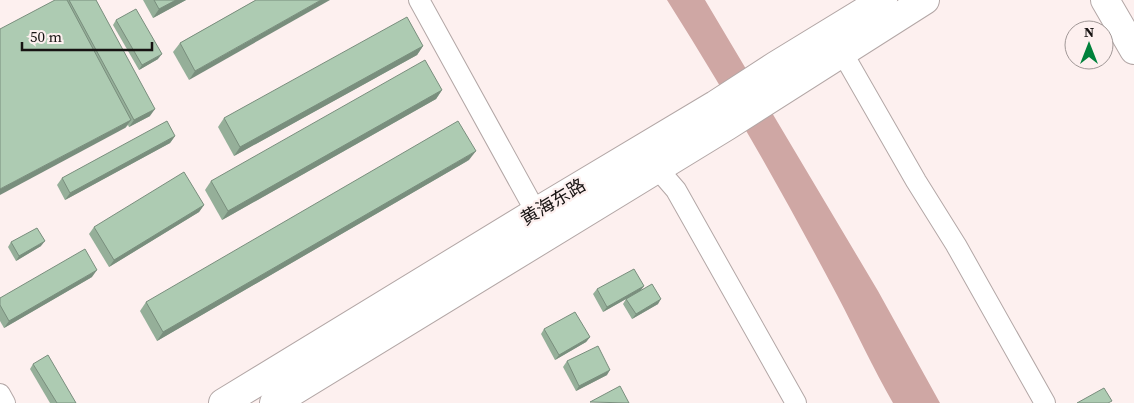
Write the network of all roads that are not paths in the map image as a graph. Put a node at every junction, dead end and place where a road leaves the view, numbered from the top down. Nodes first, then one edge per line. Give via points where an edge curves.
1 (419, 0) edge
2 (883, 0) edge
3 (925, 0) edge
4 (1105, 0) edge
5 (1134, 50) edge
6 (842, 52) junction
7 (781, 77) junction
8 (721, 115) junction
9 (657, 168) junction
10 (536, 212) junction
11 (0, 394) edge
12 (5, 403) edge
13 (223, 403) edge
14 (274, 403) edge
15 (796, 403) edge
16 (1045, 403) edge

1 - 10 street
2 - 7 street, 黄海东路
3 - 6 street, 黄海东路
4 - 5 street
6 - 7 street, 黄海东路
6 - 16 street
7 - 8 street, 黄海东路
8 - 9 street, 黄海东路
8 - 10 street, 黄海东路
9 - 14 street, 黄海东路
9 - 15 street via 676,190
10 - 13 street, 黄海东路
11 - 12 street

